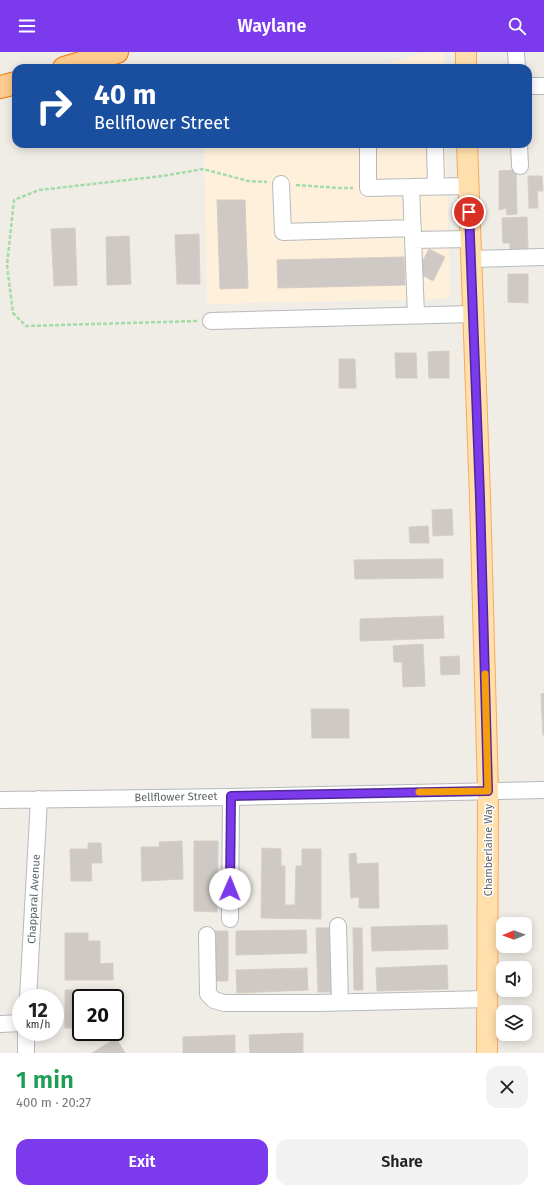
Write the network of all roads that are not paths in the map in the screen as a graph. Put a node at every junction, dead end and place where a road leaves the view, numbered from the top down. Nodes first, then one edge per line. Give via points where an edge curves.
1 (117, 52) edge
2 (466, 52) edge
3 (516, 52) edge
4 (77, 64) edge
5 (466, 64) edge
6 (516, 64) edge
7 (12, 83) edge
8 (532, 86) edge
9 (544, 86) edge
10 (0, 87) edge
11 (368, 148) edge
12 (435, 148) edge
13 (467, 148) edge
14 (519, 148) edge
15 (520, 166) dead end
16 (281, 184) road end
17 (467, 186) junction
18 (411, 187) junction
19 (436, 187) junction
20 (413, 234) junction
21 (470, 249) junction
22 (544, 257) edge
23 (473, 314) junction
24 (416, 315) junction
25 (211, 321) road end
26 (544, 790) edge
27 (488, 791) junction
28 (231, 796) junction
29 (40, 799) junction
30 (0, 800) edge
31 (230, 919) dead end
32 (338, 926) dead end
33 (207, 935) dead end
34 (29, 989) edge
35 (488, 999) junction
36 (340, 1002) junction
37 (0, 1024) edge
38 (12, 1024) edge
39 (26, 1041) edge
40 (26, 1053) edge
41 (487, 1053) edge

1 - 4 highway
2 - 5 main road
3 - 6 street
7 - 10 highway
8 - 9 street
11 - 18 street via 368,188
12 - 19 street
13 - 17 main road, Chamberlaine Way
14 - 15 street
16 - 20 street via 283,232
17 - 19 street
17 - 21 main road, Chamberlaine Way
18 - 19 street
18 - 20 street
20 - 21 street
20 - 24 street
21 - 22 street
21 - 23 main road, Chamberlaine Way
23 - 24 street
23 - 27 main road, Chamberlaine Way
24 - 25 street
26 - 27 street, Bellflower Street
27 - 28 street, Bellflower Street
27 - 35 main road, Chamberlaine Way
28 - 29 street, Bellflower Street
28 - 31 street
29 - 30 street, Bellflower Street
29 - 34 street, Chapparal Avenue
32 - 36 street
33 - 36 street via 208,994 214,1000 224,1003
35 - 36 street
35 - 41 main road, Chamberlaine Way
37 - 38 street
39 - 40 street

